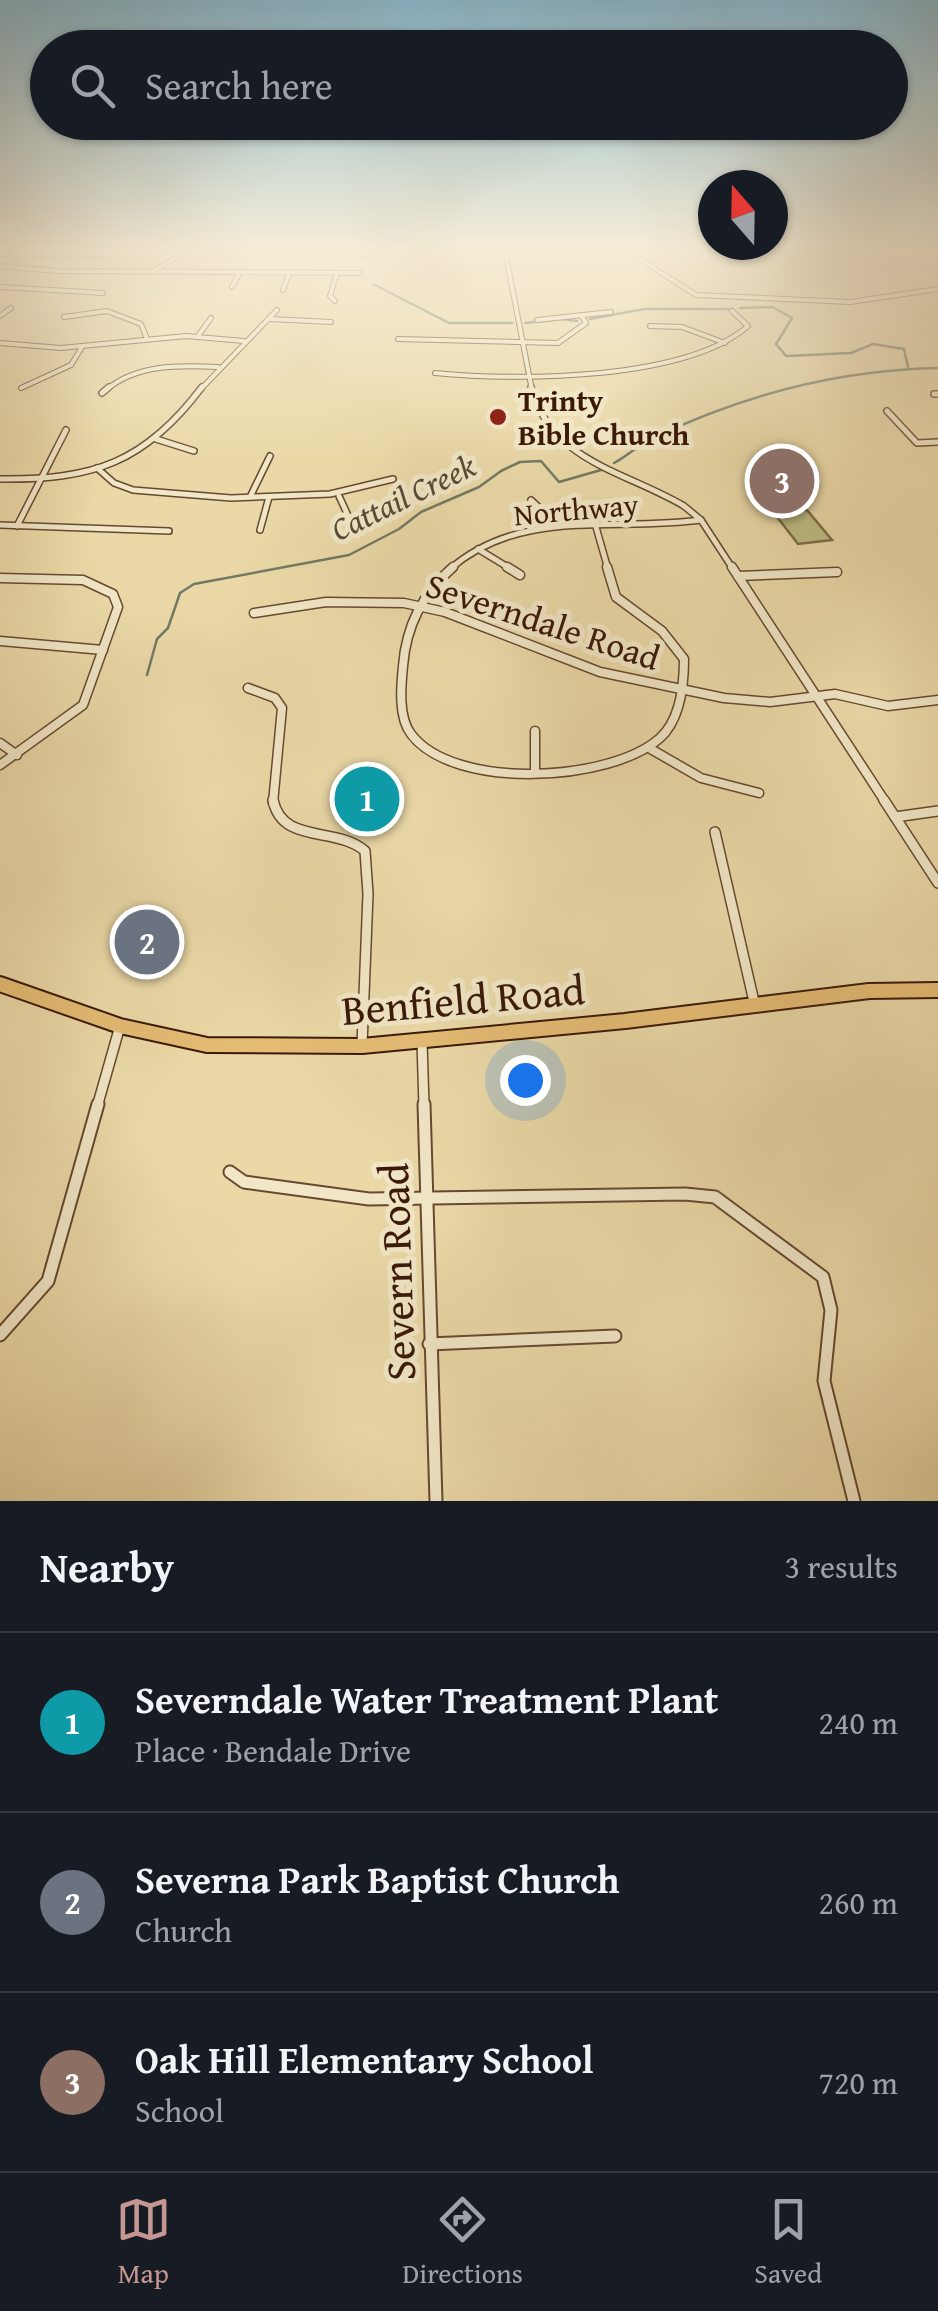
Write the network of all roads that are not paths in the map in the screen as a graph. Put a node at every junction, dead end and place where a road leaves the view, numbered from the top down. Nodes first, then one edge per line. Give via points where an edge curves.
1 (135, 321) edge
2 (209, 321) edge
3 (268, 321) edge
4 (312, 321) edge
5 (518, 321) edge
6 (582, 321) edge
7 (745, 321) edge
8 (332, 322) dead end
9 (650, 326) dead end
10 (198, 336) junction
11 (147, 338) junction
12 (398, 339) dead end
13 (244, 341) junction
14 (522, 341) junction
15 (725, 343) junction
16 (1, 344) edge
17 (82, 347) junction
18 (218, 368) junction
19 (435, 373) dead end
20 (530, 374) junction
21 (22, 388) dead end
22 (102, 393) dead end
23 (887, 411) dead end
24 (66, 430) dead end
25 (156, 439) junction
26 (938, 442) edge
27 (194, 451) dead end
28 (270, 456) dead end
29 (97, 468) junction
30 (0, 479) edge
31 (42, 479) junction
32 (392, 479) dead end
33 (252, 496) junction
34 (269, 496) junction
35 (339, 496) junction
36 (531, 500) dead end
37 (350, 520) dead end
38 (701, 520) junction
39 (0, 526) edge
40 (16, 526) junction
41 (550, 527) junction
42 (596, 527) junction
43 (260, 530) dead end
44 (169, 531) dead end
45 (478, 549) junction
46 (837, 572) dead end
47 (520, 574) dead end
48 (738, 576) junction
49 (0, 578) edge
50 (423, 607) junction
51 (254, 613) dead end
52 (0, 640) edge
53 (103, 650) junction
54 (248, 688) dead end
55 (680, 689) junction
56 (816, 695) junction
57 (938, 700) edge
58 (535, 730) dead end
59 (0, 743) edge
60 (649, 748) junction
61 (16, 755) junction
62 (0, 765) edge
63 (535, 770) junction
64 (758, 793) dead end
65 (938, 811) edge
66 (895, 817) junction
67 (714, 832) dead end
68 (938, 883) edge
69 (0, 984) edge
70 (938, 990) edge
71 (755, 1006) junction
72 (120, 1026) junction
73 (422, 1041) junction
74 (362, 1046) junction
75 (230, 1172) dead end
76 (426, 1198) junction
77 (0, 1336) edge
78 (614, 1336) dead end
79 (429, 1344) junction
80 (436, 1501) edge
81 (854, 1501) edge

1 - 11 street
2 - 10 street
3 - 13 street
4 - 8 street
5 - 14 street
6 - 14 street via 564,342
7 - 15 street via 748,329
9 - 15 street via 682,327
10 - 11 street
10 - 13 street
11 - 17 street
12 - 14 street
13 - 18 street
14 - 20 street
15 - 20 street via 636,368
16 - 17 street
17 - 21 street via 71,365
18 - 22 street via 138,372
18 - 25 street
19 - 20 street
20 - 38 street via 542,420 556,437 682,503
23 - 26 street via 917,443
24 - 31 street
25 - 27 street
25 - 29 street
28 - 33 street
29 - 31 street
29 - 33 street via 133,490
30 - 31 street
31 - 40 street
32 - 35 street
33 - 34 street
34 - 35 street
34 - 43 street
35 - 37 street
36 - 41 street
38 - 42 street, Northway
38 - 48 street
39 - 40 street
40 - 44 street
41 - 42 street, Northway
41 - 45 street, Northway
42 - 55 street via 616,598 662,630 682,655
45 - 47 street
45 - 50 street, Northway via 448,569
46 - 48 street
48 - 56 street
49 - 53 street via 83,580 108,590 117,602
50 - 51 street, Severndale Road via 356,600
50 - 55 street, Severndale Road via 600,672
50 - 63 street, Northway via 403,666 410,733 452,764
52 - 53 street
53 - 61 street via 83,705
54 - 74 street via 275,698 282,708 272,800 278,819 296,830 350,838 365,851
55 - 56 street, Severndale Road via 760,702
55 - 60 street via 670,724
56 - 57 street, Severndale Road via 888,706
56 - 66 street
58 - 63 street
59 - 61 street
60 - 63 street, Northway via 606,766
60 - 64 street via 686,772
61 - 62 street
65 - 66 street
66 - 68 street
67 - 71 street
69 - 72 main road, Benfield Road
70 - 71 main road, Benfield Road via 869,990
71 - 73 main road, Benfield Road
72 - 74 main road, Benfield Road via 207,1045
72 - 77 street via 48,1281
73 - 74 main road, Benfield Road
73 - 76 street, Severn Road
75 - 76 street via 244,1182 369,1199
76 - 79 street, Severn Road
76 - 81 street via 715,1197 815,1268 828,1288 824,1381
78 - 79 street
79 - 80 street, Severn Road

